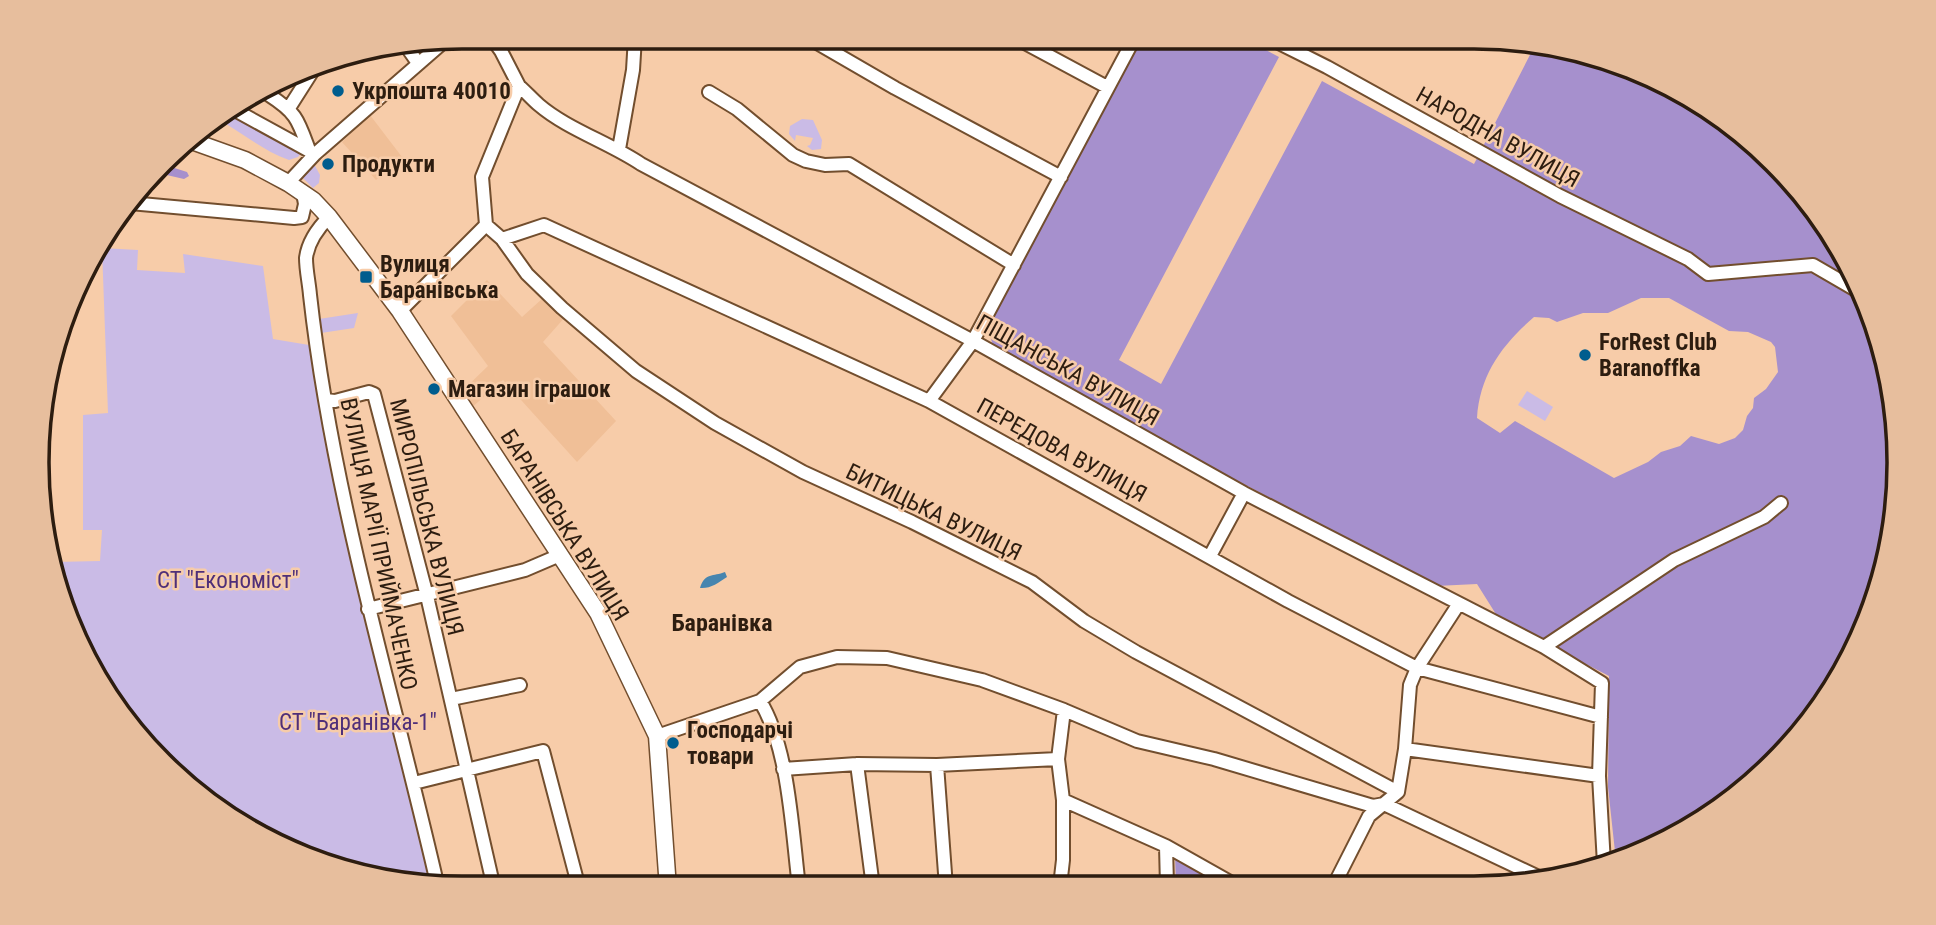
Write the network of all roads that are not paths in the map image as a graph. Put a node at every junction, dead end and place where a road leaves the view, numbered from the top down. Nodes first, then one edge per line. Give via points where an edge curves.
1 (500, 49) edge
2 (634, 49) edge
3 (828, 49) edge
4 (1036, 49) edge
5 (1129, 49) edge
6 (1290, 49) edge
7 (433, 50) edge
8 (411, 53) edge
9 (418, 63) junction
10 (308, 79) edge
11 (519, 86) junction
12 (1107, 87) junction
13 (709, 92) dead end
14 (271, 96) edge
15 (289, 108) junction
16 (241, 114) edge
17 (200, 144) edge
18 (619, 149) junction
19 (312, 152) junction
20 (1061, 177) junction
21 (288, 183) junction
22 (303, 193) junction
23 (140, 204) edge
24 (302, 217) junction
25 (329, 217) junction
26 (486, 225) junction
27 (502, 239) junction
28 (1014, 265) junction
29 (1846, 284) edge
30 (400, 311) junction
31 (973, 341) junction
32 (326, 400) junction
33 (929, 401) junction
34 (1244, 493) junction
35 (1781, 503) dead end
36 (560, 555) junction
37 (1210, 556) junction
38 (426, 596) junction
39 (1458, 605) junction
40 (368, 609) junction
41 (1544, 647) junction
42 (1417, 668) junction
43 (520, 685) dead end
44 (451, 699) junction
45 (760, 701) junction
46 (1064, 710) junction
47 (1601, 717) junction
48 (657, 736) junction
49 (1405, 749) junction
50 (1058, 759) junction
51 (858, 764) junction
52 (937, 765) junction
53 (783, 769) junction
54 (468, 770) junction
55 (1599, 776) junction
56 (414, 783) junction
57 (1398, 792) junction
58 (1063, 800) junction
59 (1384, 804) junction
60 (1166, 846) junction
61 (1603, 855) edge
62 (1528, 872) edge
63 (435, 875) edge
64 (491, 876) edge
65 (576, 876) edge
66 (667, 876) edge
67 (798, 876) edge
68 (872, 876) edge
69 (945, 876) edge
70 (1061, 876) edge
71 (1167, 876) edge
72 (1219, 876) edge
73 (1339, 876) edge

1 - 11 street
2 - 18 street
3 - 20 street
4 - 12 street
5 - 12 street
6 - 29 street, НАРОДНА ВУЛИЦЯ via 1560,196 1688,259 1708,274 1813,265
7 - 9 street
8 - 9 street
9 - 19 street
10 - 15 street
11 - 18 street, ПІЩАНСЬКА ВУЛИЦЯ via 541,107
11 - 26 street via 482,177
12 - 20 street
13 - 28 street via 793,155 816,163 849,164
14 - 15 street
15 - 19 street
16 - 19 street
17 - 21 main road, БАРАНІВСЬКА ВУЛИЦЯ via 245,160
18 - 31 street, ПІЩАНСЬКА ВУЛИЦЯ
19 - 21 street
20 - 28 street
21 - 22 main road, БАРАНІВСЬКА ВУЛИЦЯ
22 - 24 street
22 - 25 main road, БАРАНІВСЬКА ВУЛИЦЯ
23 - 24 street
24 - 25 street
25 - 30 main road, БАРАНІВСЬКА ВУЛИЦЯ
25 - 32 street, ВУЛИЦЯ МАРІЇ ПРИЙМАЧЕНКО via 313,237 306,261
26 - 27 street, БИТИЦЬКА ВУЛИЦЯ
26 - 30 street
27 - 33 street, ПЕРЕДОВА ВУЛИЦЯ via 544,225
27 - 57 street, БИТИЦЬКА ВУЛИЦЯ via 527,274 562,308 636,371 715,423 803,472 1032,582 1136,652
28 - 31 street
30 - 36 main road, БАРАНІВСЬКА ВУЛИЦЯ
31 - 33 street
31 - 34 street, ПІЩАНСЬКА ВУЛИЦЯ
32 - 38 street, МИРОПІЛЬСЬКА ВУЛИЦЯ via 374,394
32 - 40 street, ВУЛИЦЯ МАРІЇ ПРИЙМАЧЕНКО
33 - 37 street, ПЕРЕДОВА ВУЛИЦЯ
34 - 37 street
34 - 39 street, ПІЩАНСЬКА ВУЛИЦЯ
35 - 41 street via 1764,517 1674,560
36 - 38 street via 525,570
36 - 48 main road, БАРАНІВСЬКА ВУЛИЦЯ via 598,613
37 - 42 street, ПЕРЕДОВА ВУЛИЦЯ
38 - 40 street
38 - 44 street, МИРОПІЛЬСЬКА ВУЛИЦЯ
39 - 41 street, ПІЩАНСЬКА ВУЛИЦЯ
39 - 42 street
40 - 56 street, ВУЛИЦЯ МАРІЇ ПРИЙМАЧЕНКО
41 - 47 street, ПІЩАНСЬКА ВУЛИЦЯ via 1602,683
42 - 47 street, ПЕРЕДОВА ВУЛИЦЯ
42 - 49 street via 1409,685
43 - 44 street
44 - 54 street, МИРОПІЛЬСЬКА ВУЛИЦЯ
45 - 46 street via 800,667 837,657 887,658 982,680
45 - 48 street
45 - 53 street via 771,719
46 - 50 street
46 - 59 street via 1137,741 1373,806
47 - 55 street
48 - 66 main road, БАРАНІВСЬКА ВУЛИЦЯ
49 - 55 street
49 - 57 street
50 - 52 street
50 - 58 street
51 - 52 street
51 - 53 street
51 - 68 street
52 - 69 street
53 - 67 street
54 - 56 street
54 - 64 street, МИРОПІЛЬСЬКА ВУЛИЦЯ
54 - 65 street via 543,751
55 - 61 street
56 - 63 street, ВУЛИЦЯ МАРІЇ ПРИЙМАЧЕНКО
57 - 59 street
58 - 60 street
58 - 70 street
59 - 62 street
59 - 73 street via 1369,816
60 - 71 street
60 - 72 street

